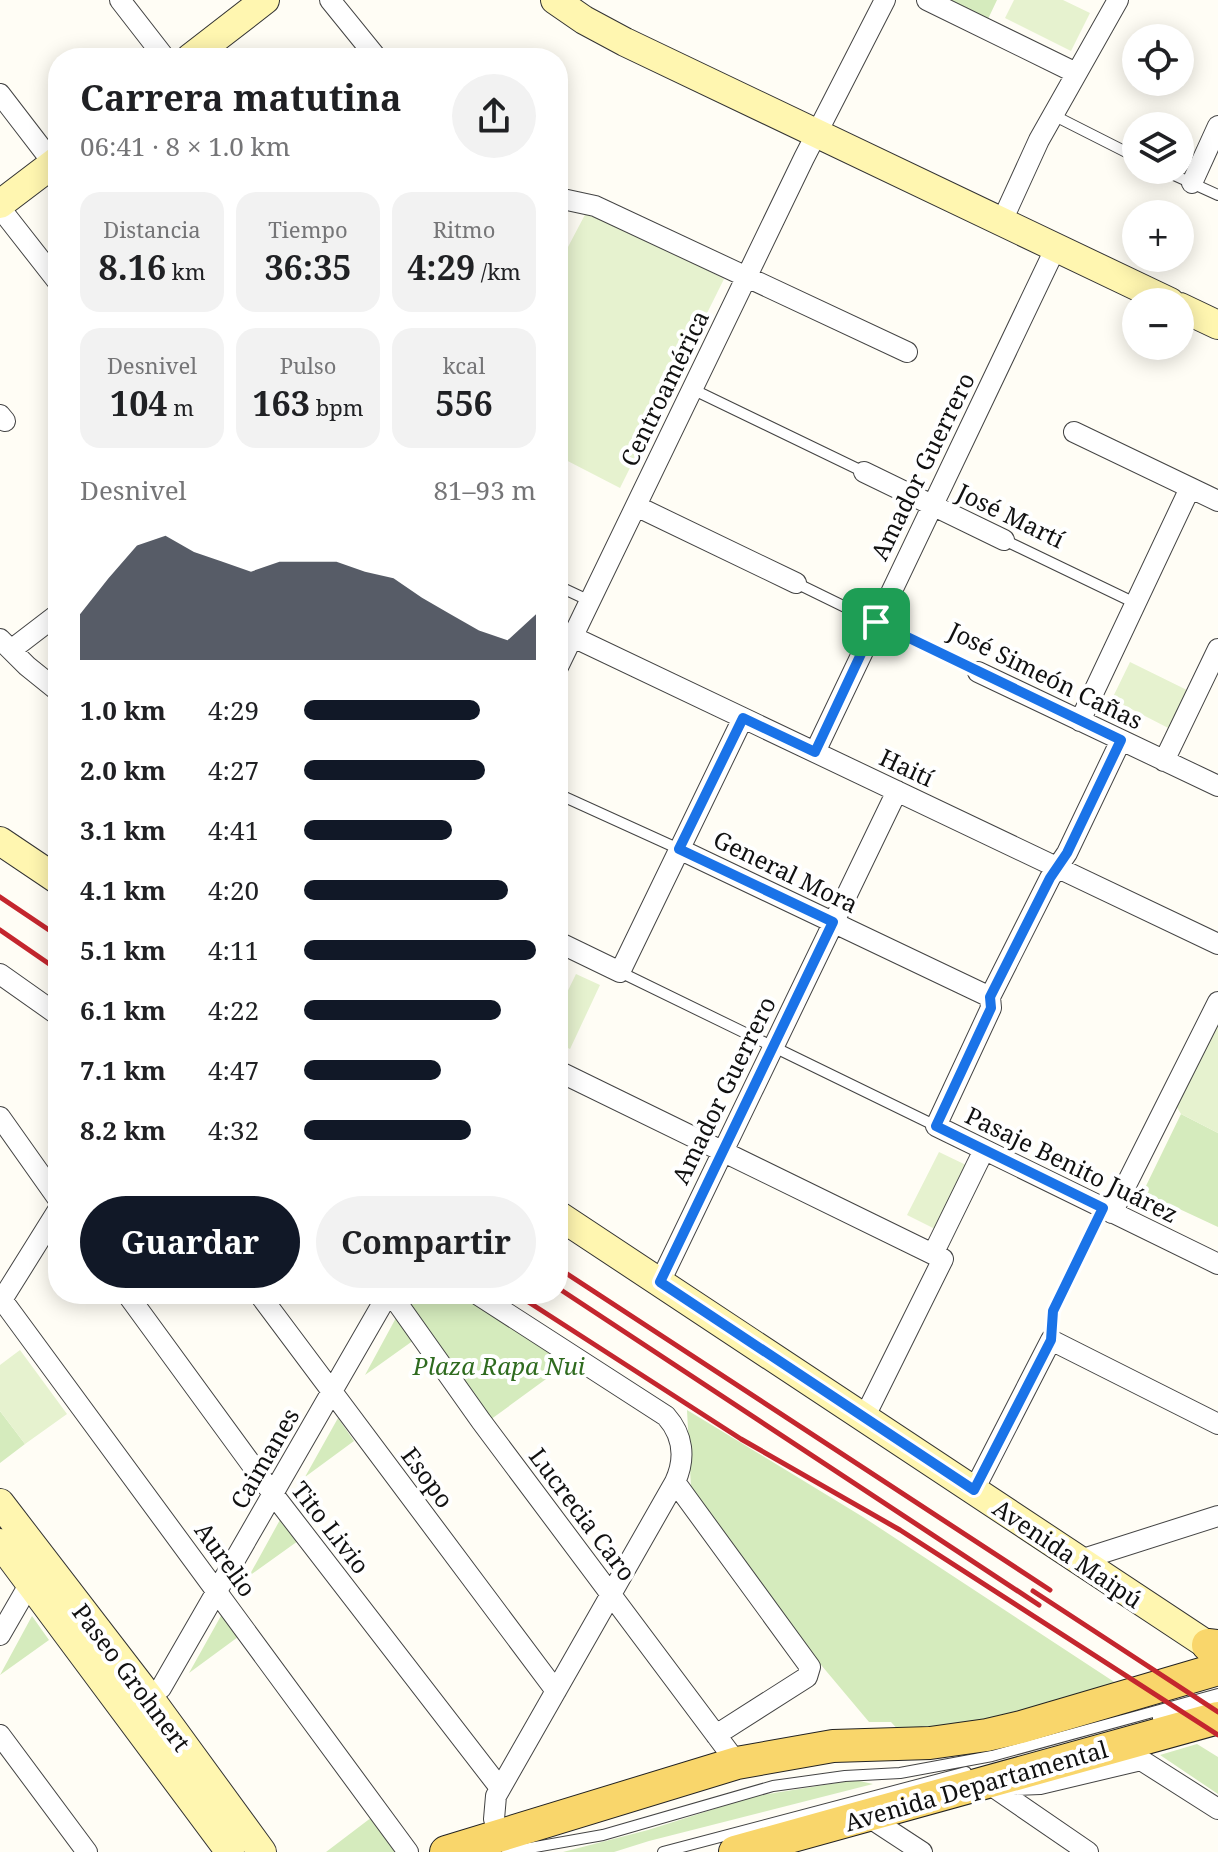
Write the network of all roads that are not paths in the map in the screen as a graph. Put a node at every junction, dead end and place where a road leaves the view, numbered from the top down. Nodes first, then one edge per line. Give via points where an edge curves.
1 (120, 0) edge
2 (265, 0) edge
3 (330, 0) edge
4 (555, 0) edge
5 (885, 0) edge
6 (927, 0) edge
7 (1118, 0) edge
8 (157, 48) edge
9 (209, 48) edge
10 (369, 48) edge
11 (1076, 73) junction
12 (0, 94) edge
13 (1053, 115) junction
14 (1218, 126) edge
15 (818, 132) junction
16 (1122, 150) edge
17 (48, 151) edge
18 (48, 167) edge
19 (1194, 179) edge
20 (1194, 184) edge
21 (1218, 195) edge
22 (568, 202) edge
23 (0, 206) edge
24 (1002, 221) junction
25 (1056, 247) junction
26 (48, 269) edge
27 (747, 276) junction
28 (1141, 288) edge
29 (1194, 314) edge
30 (1218, 325) edge
31 (907, 352) dead end
32 (692, 389) junction
33 (1074, 432) dead end
34 (864, 472) joint
35 (1190, 488) junction
36 (1218, 501) edge
37 (932, 505) junction
38 (636, 506) junction
39 (1004, 540) joint
40 (796, 583) joint
41 (568, 591) edge
42 (590, 601) junction
43 (1135, 603) junction
44 (48, 620) edge
45 (876, 622) junction
46 (573, 637) junction
47 (5, 644) edge
48 (568, 647) edge
49 (1218, 649) edge
50 (978, 672) joint
51 (48, 682) edge
52 (743, 718) junction
53 (1080, 721) junction
54 (1121, 740) junction
55 (815, 752) junction
56 (1164, 761) junction
57 (1218, 786) edge
58 (897, 791) junction
59 (568, 799) edge
60 (0, 841) edge
61 (679, 849) junction
62 (1057, 867) junction
63 (48, 870) edge
64 (833, 922) junction
65 (1218, 944) edge
66 (568, 947) edge
67 (620, 972) junction
68 (0, 974) edge
69 (990, 997) junction
70 (1218, 1002) edge
71 (48, 1008) edge
72 (773, 1047) junction
73 (568, 1076) edge
74 (0, 1117) edge
75 (936, 1126) junction
76 (984, 1150) junction
77 (722, 1152) junction
78 (48, 1185) edge
79 (1108, 1210) junction
80 (568, 1222) edge
81 (48, 1226) edge
82 (938, 1256) junction
83 (1218, 1264) edge
84 (660, 1282) junction
85 (1, 1300) edge
86 (134, 1304) edge
87 (266, 1304) edge
88 (384, 1304) edge
89 (397, 1304) edge
90 (492, 1304) edge
91 (1051, 1340) junction
92 (332, 1392) junction
93 (864, 1418) junction
94 (1218, 1424) edge
95 (675, 1482) junction
96 (974, 1490) junction
97 (273, 1494) junction
98 (0, 1503) edge
99 (1218, 1516) edge
100 (0, 1543) edge
101 (1080, 1560) junction
102 (39, 1576) junction
103 (217, 1590) junction
104 (611, 1594) junction
105 (0, 1635) edge
106 (1215, 1653) edge
107 (556, 1691) junction
108 (1218, 1694) edge
109 (149, 1697) junction
110 (115, 1698) junction
111 (1218, 1701) edge
112 (1218, 1718) edge
113 (0, 1735) edge
114 (716, 1735) junction
115 (737, 1763) junction
116 (985, 1782) junction
117 (500, 1788) junction
118 (1218, 1809) edge
119 (867, 1816) junction
120 (503, 1844) edge
121 (778, 1846) edge
122 (87, 1852) edge
123 (230, 1852) edge
124 (262, 1852) edge
125 (408, 1852) edge
126 (446, 1852) edge
127 (663, 1852) edge
128 (735, 1852) edge
129 (922, 1852) edge
130 (1088, 1852) edge

1 - 8 street
2 - 9 street
3 - 10 street
4 - 15 street via 625,42
5 - 15 street, Centroamérica
6 - 11 street
7 - 11 street
11 - 13 street
12 - 17 street
13 - 16 lane
13 - 24 street
14 - 19 street
15 - 24 street
15 - 27 street, Centroamérica
18 - 23 street
20 - 21 lane
22 - 27 street via 595,206
23 - 26 street
24 - 25 street
25 - 28 street
25 - 37 street, Amador Guerrero
27 - 31 street
27 - 32 street, Centroamérica
29 - 30 street
32 - 34 lane, José Martí
32 - 38 street, Centroamérica
33 - 35 street
34 - 37 street, José Martí
35 - 36 street
35 - 43 street
37 - 39 street, José Martí
37 - 45 street, Amador Guerrero
38 - 40 street, José Simeón Cañas
38 - 42 street, Centroamérica
39 - 43 lane, José Martí
40 - 45 lane, José Simeón Cañas
41 - 42 lane
42 - 46 street, Centroamérica
43 - 53 street
44 - 47 street
45 - 50 lane, José Simeón Cañas
45 - 55 street, Amador Guerrero
46 - 48 street, Centroamérica
46 - 52 street, Haití
47 - 51 street
49 - 56 street
50 - 53 street, José Simeón Cañas
52 - 55 street, Haití
52 - 61 street
53 - 54 street, José Simeón Cañas
54 - 56 street, José Simeón Cañas
54 - 62 street
55 - 58 street, Haití
56 - 57 street, José Simeón Cañas
58 - 62 street, Haití
58 - 64 street, Amador Guerrero
59 - 61 lane, General Mora
60 - 63 street
61 - 64 street, General Mora
61 - 67 street
62 - 65 street, Haití
62 - 69 street
64 - 69 street, General Mora
64 - 72 street, Amador Guerrero
66 - 67 street, Pasaje Benito Juárez
67 - 72 lane, Pasaje Benito Juárez
68 - 71 street
69 - 75 street via 991,1008
70 - 79 street
72 - 75 lane, Pasaje Benito Juárez
72 - 77 street, Amador Guerrero
73 - 77 street
74 - 78 street
75 - 76 street, Pasaje Benito Juárez
76 - 79 street, Pasaje Benito Juárez
76 - 82 street
77 - 82 street
77 - 84 street, Amador Guerrero
79 - 83 street, Pasaje Benito Juárez
79 - 91 lane via 1053,1311
80 - 84 street, Avenida Maipú
81 - 85 street
82 - 93 street
84 - 93 street, Avenida Maipú
85 - 103 street, Aurelio
86 - 97 street, Tito Livio
87 - 92 street, Esopo
88 - 92 street, Caimanes
89 - 104 street, Lucrecia Caro
90 - 95 street via 666,1416 682,1447
91 - 94 street
91 - 96 street
92 - 97 street, Caimanes
92 - 107 street, Esopo
93 - 96 street, Avenida Maipú
95 - 104 street
95 - 114 street via 810,1667 807,1677
96 - 101 street, Avenida Maipú
97 - 103 street, Caimanes
97 - 117 street, Tito Livio
98 - 102 street, Paseo Grohnert
99 - 101 street
100 - 102 street, Paseo Grohnert
101 - 106 street, Avenida Maipú
102 - 105 street
102 - 109 street, Paseo Grohnert
102 - 110 street, Paseo Grohnert
103 - 109 street, Caimanes via 161,1688
103 - 125 street, Aurelio
104 - 107 street
104 - 114 street, Lucrecia Caro
106 - 115 main road, Avenida Departamental via 987,1735 833,1746
107 - 117 street
108 - 120 lane via 965,1762 773,1786 603,1835
109 - 110 street
109 - 124 street, Paseo Grohnert
110 - 123 street, Paseo Grohnert
111 - 127 lane
112 - 116 main road, Avenida Departamental
113 - 122 street
114 - 115 street, Lucrecia Caro
115 - 120 main road, Avenida Departamental
116 - 118 street via 1040,1784 1141,1760
116 - 119 main road, Avenida Departamental
116 - 130 street
117 - 120 street via 493,1812
119 - 121 main road, Avenida Departamental
119 - 129 street
120 - 126 main road, Avenida Departamental
121 - 128 main road, Avenida Departamental

